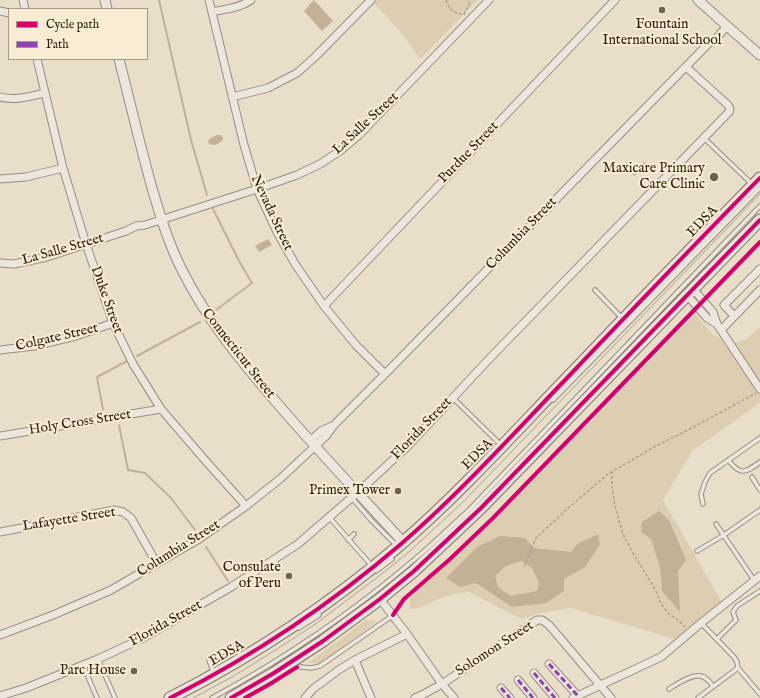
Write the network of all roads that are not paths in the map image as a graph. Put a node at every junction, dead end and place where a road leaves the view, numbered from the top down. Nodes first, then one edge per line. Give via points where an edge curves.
1 (209, 0) edge
2 (251, 0) edge
3 (371, 0) edge
4 (489, 0) edge
5 (615, 0) edge
6 (698, 0) edge
7 (212, 12) junction
8 (728, 24) junction
9 (760, 55) edge
10 (37, 60) edge
11 (119, 60) edge
12 (686, 67) junction
13 (45, 93) junction
14 (232, 96) junction
15 (0, 97) edge
16 (704, 138) junction
17 (63, 168) junction
18 (0, 180) edge
19 (758, 184) edge
20 (257, 189) junction
21 (760, 206) edge
22 (162, 220) junction
23 (760, 220) edge
24 (86, 244) junction
25 (0, 263) edge
26 (760, 269) edge
27 (595, 290) dead end
28 (760, 290) edge
29 (690, 292) junction
30 (324, 306) junction
31 (734, 316) junction
32 (623, 320) junction
33 (113, 323) junction
34 (719, 327) junction
35 (0, 350) edge
36 (386, 374) junction
37 (760, 390) edge
38 (453, 398) junction
39 (552, 402) dead end
40 (161, 409) junction
41 (0, 436) edge
42 (760, 438) edge
43 (312, 444) junction
44 (502, 445) junction
45 (728, 460) junction
46 (760, 462) edge
47 (752, 477) dead end
48 (760, 490) edge
49 (354, 496) junction
50 (702, 504) dead end
51 (246, 506) junction
52 (760, 510) edge
53 (329, 518) junction
54 (716, 524) dead end
55 (0, 532) edge
56 (354, 534) dead end
57 (724, 535) junction
58 (348, 540) junction
59 (399, 548) junction
60 (697, 551) dead end
61 (157, 564) junction
62 (373, 570) junction
63 (757, 578) edge
64 (760, 591) edge
65 (380, 599) junction
66 (322, 612) dead end
67 (393, 615) junction
68 (701, 623) junction
69 (298, 629) dead end
70 (0, 634) edge
71 (407, 634) junction
72 (717, 639) junction
73 (243, 658) junction
74 (98, 659) junction
75 (355, 660) junction
76 (550, 664) dead end
77 (83, 665) junction
78 (286, 665) junction
79 (738, 668) junction
80 (534, 673) dead end
81 (214, 675) junction
82 (518, 680) dead end
83 (109, 684) junction
84 (442, 684) junction
85 (600, 685) junction
86 (105, 686) dead end
87 (713, 686) junction
88 (501, 688) dead end
89 (668, 689) dead end
90 (760, 694) edge
91 (0, 696) edge
92 (420, 697) edge
93 (576, 697) edge
94 (97, 698) edge
95 (116, 698) edge
96 (170, 698) edge
97 (212, 698) edge
98 (232, 698) edge
99 (305, 698) edge
100 (371, 698) edge
101 (454, 698) edge
102 (510, 698) edge
103 (533, 698) edge
104 (556, 698) edge
105 (610, 698) edge
106 (698, 698) edge

1 - 7 street, Nevada Street
2 - 7 street via 246,4
3 - 14 street via 297,73 268,88
4 - 20 street, La Salle Street via 360,134 340,151 320,164
5 - 30 street, Purdue Street
6 - 8 street
7 - 14 street, Nevada Street
8 - 9 street via 746,38
8 - 12 street, Columbia Street
10 - 13 street, Duke Street
11 - 22 street, Connecticut Street
12 - 16 street, Florida Street via 730,109
12 - 36 street, Columbia Street
13 - 15 street via 8,100
13 - 17 street, Duke Street
14 - 20 street, Nevada Street
16 - 19 lane
16 - 38 street, Florida Street via 578,272
17 - 18 street
17 - 24 street, Duke Street
19 - 32 highway, EDSA
19 - 39 lane
20 - 22 street, La Salle Street
20 - 30 street, Nevada Street via 295,264
21 - 97 lane via 469,510 436,541 320,632
22 - 24 street, La Salle Street via 136,226
22 - 43 street, Connecticut Street via 180,267 208,316 228,345
23 - 29 highway
24 - 25 street, La Salle Street via 47,257 14,264
24 - 33 street, Duke Street
26 - 31 street via 724,305
27 - 32 lane
28 - 31 street
29 - 34 street via 707,318
29 - 65 highway via 481,508
30 - 36 street, Nevada Street via 355,344
31 - 34 street
32 - 44 highway, EDSA
33 - 35 street, Colgate Street via 76,336 34,346
33 - 40 street, Duke Street via 133,364
34 - 37 street
36 - 43 street, Columbia Street via 326,436
38 - 44 lane
38 - 49 street, Florida Street via 408,446
40 - 41 street, Holy Cross Street
40 - 51 street, Duke Street
42 - 45 lane
43 - 49 street, Connecticut Street
43 - 51 street, Columbia Street via 280,479
44 - 59 highway, EDSA
45 - 46 lane via 744,472
45 - 50 lane via 710,473 701,494
47 - 48 lane
49 - 53 street, Florida Street
49 - 59 street, Connecticut Street
51 - 61 street, Columbia Street
52 - 57 lane
53 - 58 lane
53 - 74 street, Florida Street via 298,544 231,587 141,639
54 - 57 lane
55 - 61 street, Lafayette Street via 114,510 123,512 131,518
56 - 58 lane
57 - 60 lane
57 - 63 lane
58 - 62 lane
59 - 62 highway, EDSA
61 - 70 street, Columbia Street via 111,590
62 - 73 highway, EDSA
63 - 68 street
64 - 72 lane via 736,606 733,612 736,620
65 - 67 street
65 - 78 highway
66 - 69 lane
67 - 71 street
67 - 78 lane via 318,667
68 - 72 lane
68 - 85 street via 660,657
71 - 75 street
71 - 84 street
72 - 79 lane via 734,657
73 - 81 highway, EDSA
73 - 81 lane via 234,646 209,660
74 - 77 street, Florida Street
74 - 83 lane
75 - 99 street via 322,681
75 - 100 street
76 - 93 street
77 - 91 street, Florida Street
77 - 94 lane
78 - 98 highway
79 - 87 lane
79 - 90 lane
80 - 104 street
81 - 96 highway, EDSA
82 - 103 street
83 - 86 lane
83 - 95 lane
84 - 85 street, Solomon Street via 537,620 542,620
84 - 92 street
84 - 101 street
85 - 93 street
85 - 105 street, Solomon Street
87 - 89 lane via 700,676 684,679
87 - 106 lane
88 - 102 street

